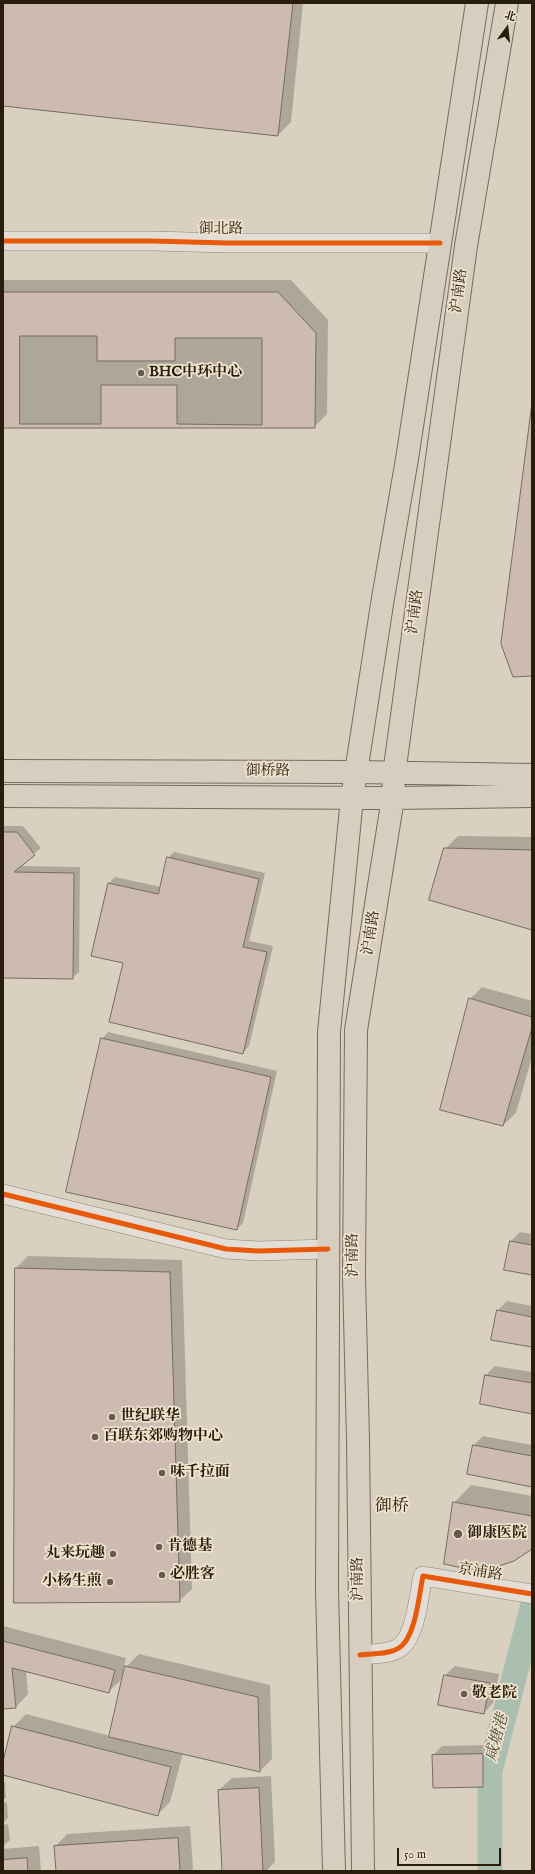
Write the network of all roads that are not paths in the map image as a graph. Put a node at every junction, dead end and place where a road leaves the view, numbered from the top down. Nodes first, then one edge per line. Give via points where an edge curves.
1 (477, 3) edge
2 (507, 3) edge
3 (3, 240) edge
4 (440, 243) junction
5 (3, 771) edge
6 (356, 772) junction
7 (394, 774) junction
8 (532, 775) edge
9 (3, 796) edge
10 (532, 796) edge
11 (352, 798) junction
12 (393, 798) junction
13 (3, 1194) edge
14 (328, 1249) junction
15 (532, 1594) edge
16 (360, 1655) junction
17 (334, 1871) edge
18 (363, 1871) edge

1 - 4 main road, 沪南路
2 - 7 main road, 沪南路 via 466,246
3 - 4 street, 御北路
4 - 6 main road, 沪南路
5 - 6 main road, 御桥路
6 - 7 main road, 御桥路
6 - 11 main road, 沪南路
7 - 8 main road, 御桥路
7 - 12 main road, 沪南路
9 - 11 main road, 御桥路
10 - 12 main road, 御桥路
11 - 12 main road, 御桥路
11 - 14 main road, 沪南路 via 329,1032
12 - 16 main road, 沪南路 via 356,1030 354,1276
13 - 14 street via 232,1249
14 - 17 main road, 沪南路 via 327,1589
15 - 16 street, 京浦路 via 423,1576 407,1640 399,1648 388,1652
16 - 18 main road, 沪南路

